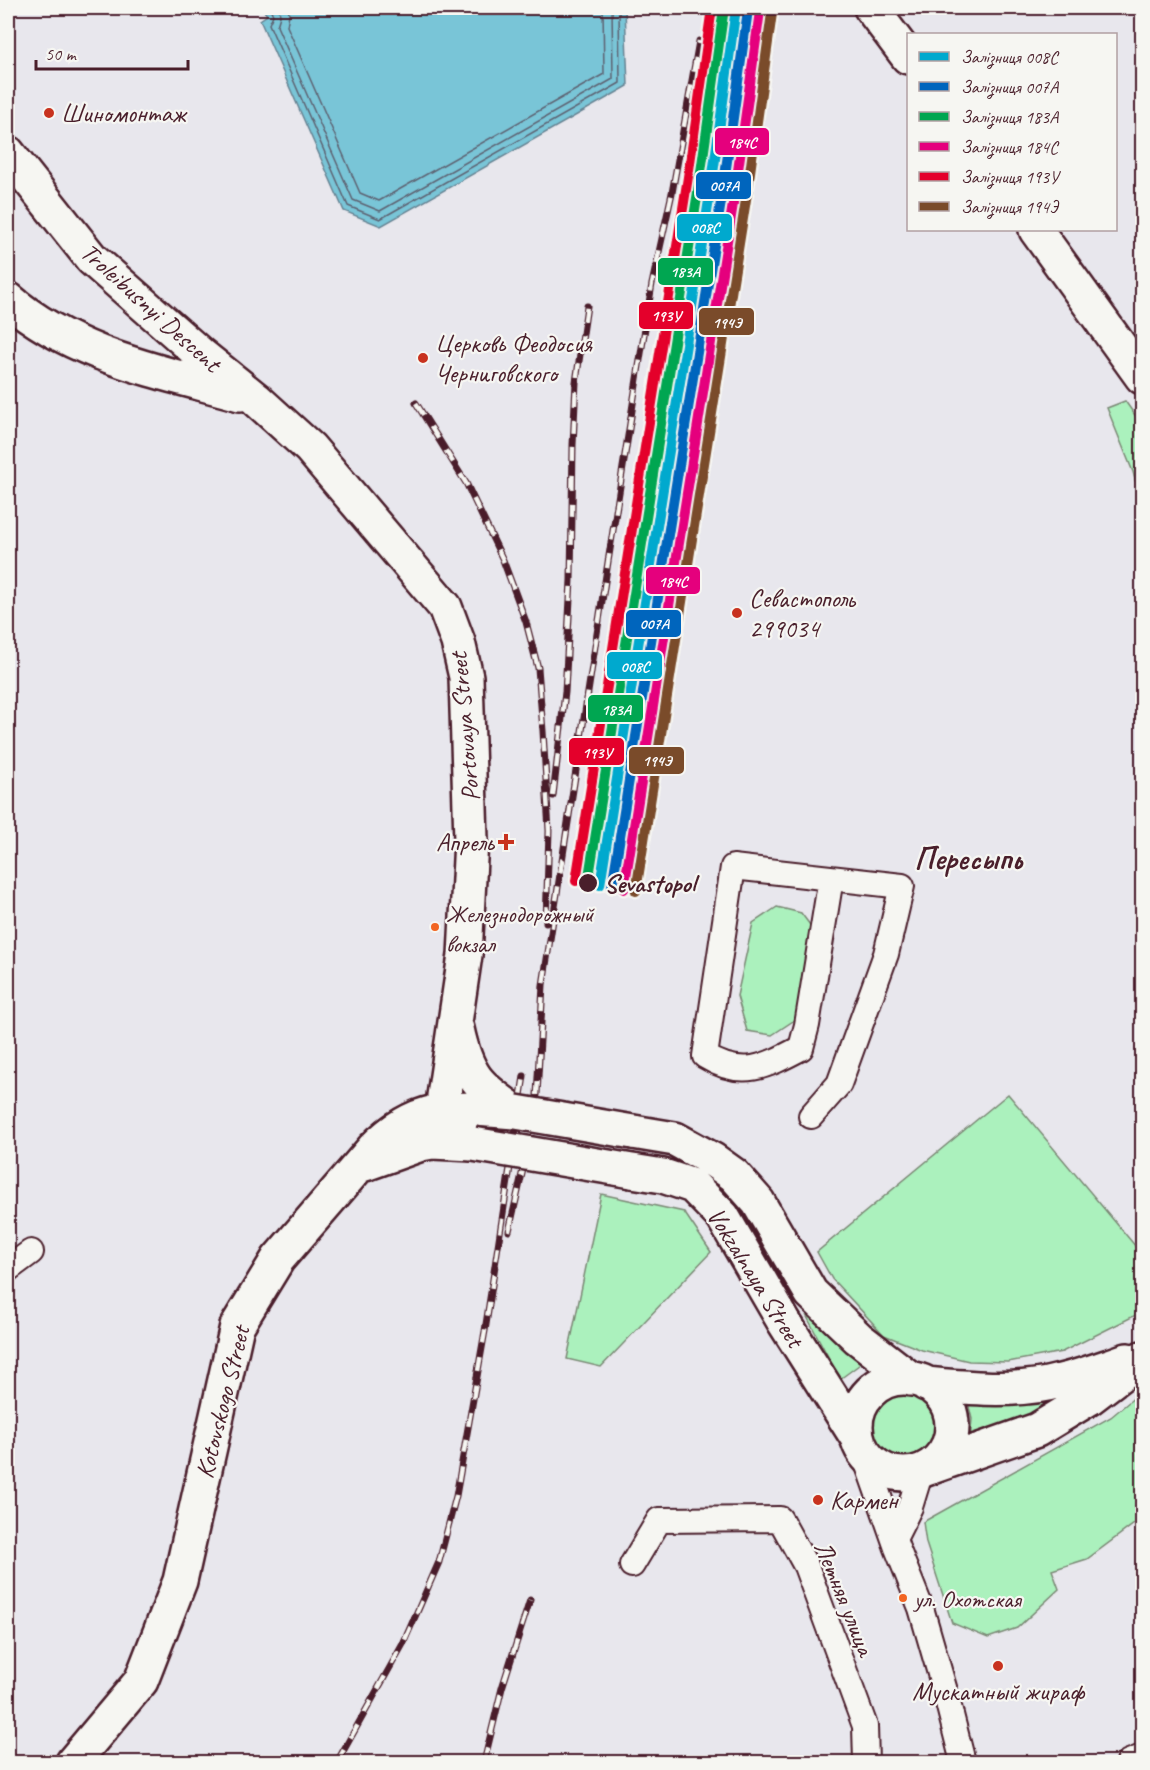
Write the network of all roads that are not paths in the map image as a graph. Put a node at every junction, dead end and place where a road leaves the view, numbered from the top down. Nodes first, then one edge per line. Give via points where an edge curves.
1 (871, 8) edge
2 (907, 54) edge
3 (8, 153) edge
4 (1037, 231) edge
5 (8, 299) edge
6 (1143, 377) edge
7 (256, 399) junction
8 (831, 878) junction
9 (455, 1021) junction
10 (445, 1109) junction
11 (516, 1112) junction
12 (811, 1116) dead end
13 (414, 1118) junction
14 (473, 1144) junction
15 (357, 1166) junction
16 (31, 1252) dead end
17 (8, 1269) edge
18 (1143, 1356) edge
19 (919, 1381) junction
20 (861, 1446) junction
21 (921, 1471) junction
22 (895, 1537) junction
23 (632, 1565) dead end
24 (1143, 1757) edge
25 (73, 1762) edge
26 (866, 1762) edge
27 (963, 1762) edge
28 (1129, 1762) edge

1 - 2 main road
3 - 7 main road, Troleibusnyi Descent via 92,259
4 - 6 main road
5 - 7 main road via 33,320 83,347
7 - 9 main road, Portovaya Street via 310,448 445,608 458,642 466,677 471,840 465,955
8 - 8 street via 733,867 705,1056 719,1064 746,1070 771,1064 801,1048
8 - 12 street via 902,886 886,954 839,1084
9 - 10 main road
9 - 11 main road via 465,1060 476,1080
9 - 13 main road via 431,1092
10 - 11 main road, Vokzalnaya Street
10 - 13 main road, Vokzalnaya Street
10 - 14 main road
11 - 19 main road, Vokzalnaya Street, bridge via 675,1139 713,1160 734,1175 758,1202 811,1293 858,1338
13 - 15 main road, Kotovskogo Street via 384,1137
14 - 15 main road via 421,1144
14 - 20 main road, Vokzalnaya Street, bridge via 663,1176 693,1186 723,1217
15 - 25 main road, Kotovskogo Street via 278,1259 237,1326 180,1581 141,1681
16 - 17 street
18 - 19 main road via 1060,1382 1024,1387 989,1389
18 - 21 main road via 1088,1400 1037,1430
19 - 20 main road via 896,1379 868,1394 856,1423
19 - 21 main road via 939,1393 952,1421 945,1451
20 - 21 main road via 876,1465 890,1472
20 - 22 street
21 - 22 street
22 - 27 street via 921,1608
23 - 26 street, Летняя улица via 659,1520 780,1519 806,1566 865,1726
24 - 28 street

